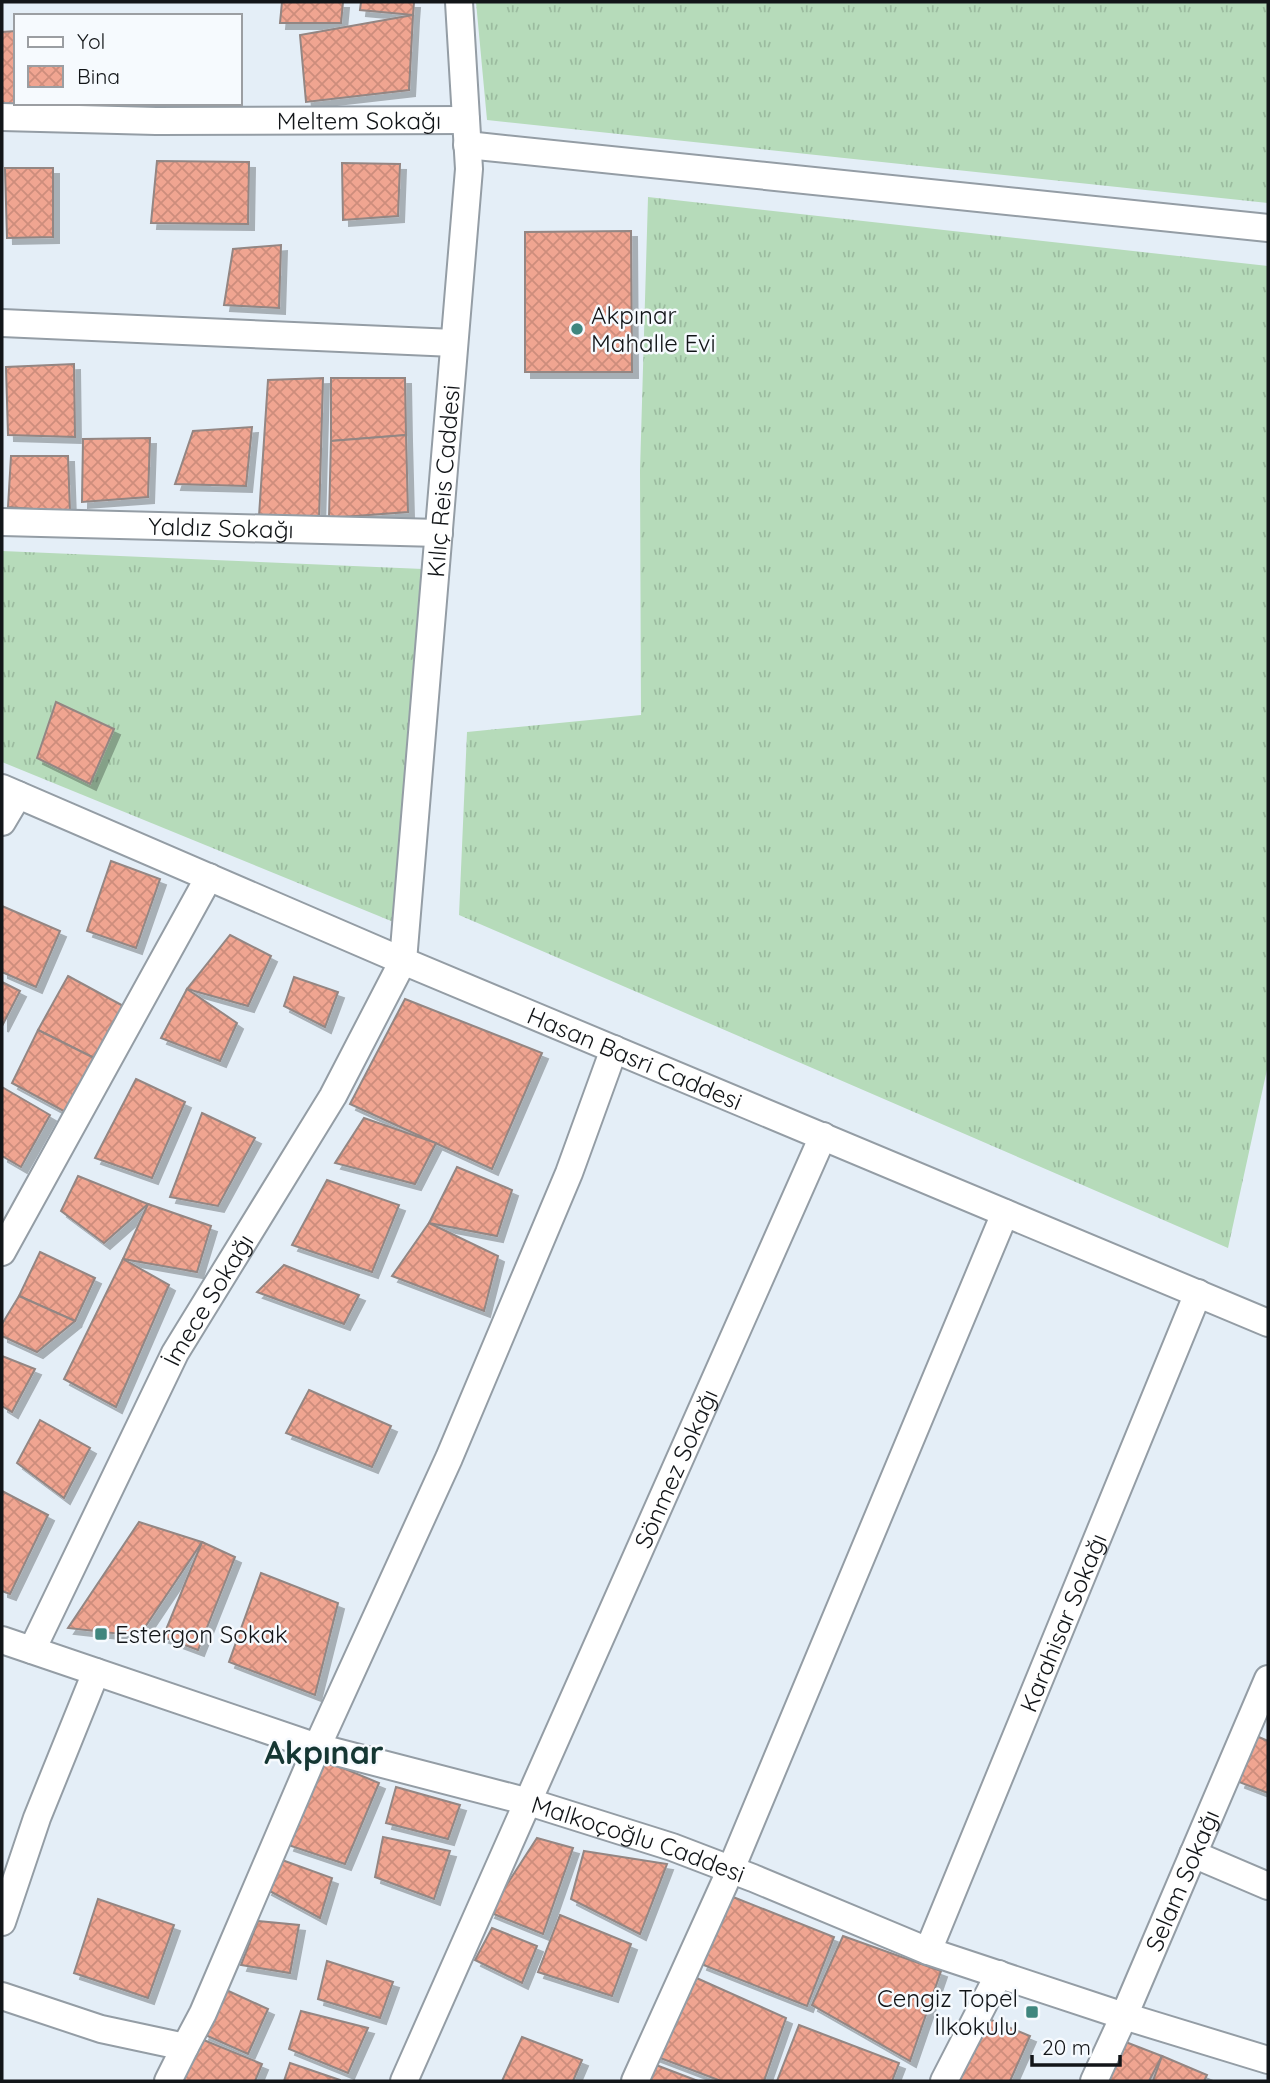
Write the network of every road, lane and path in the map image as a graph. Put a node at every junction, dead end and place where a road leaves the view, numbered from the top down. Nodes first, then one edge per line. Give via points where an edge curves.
1 (458, 2) edge
2 (2, 117) edge
3 (467, 132) junction
4 (1268, 228) edge
5 (2, 323) edge
6 (454, 343) junction
7 (2, 522) edge
8 (439, 533) junction
9 (10, 791) edge
10 (2, 822) edge
11 (209, 877) junction
12 (403, 961) junction
13 (614, 1049) junction
14 (823, 1136) junction
15 (1005, 1213) junction
16 (2, 1252) edge
17 (1198, 1293) junction
18 (1268, 1323) edge
19 (2, 1640) edge
20 (32, 1650) junction
21 (96, 1672) junction
22 (1268, 1679) edge
23 (317, 1747) junction
24 (529, 1802) junction
25 (1194, 1854) junction
26 (731, 1869) junction
27 (1268, 1886) edge
28 (2, 1922) edge
29 (928, 1951) junction
30 (999, 1975) junction
31 (2, 1996) edge
32 (1124, 2016) junction
33 (185, 2047) junction
34 (1268, 2060) edge
35 (168, 2081) edge
36 (404, 2081) edge
37 (635, 2081) edge
38 (944, 2081) edge
39 (1094, 2081) edge

1 - 3 street, Kılıç Reis Caddesi
2 - 3 street, Meltem Sokağı
3 - 4 street, Meltem Sokağı
3 - 6 street, Kılıç Reis Caddesi via 469,169
5 - 6 street
6 - 8 street, Kılıç Reis Caddesi
7 - 8 street, Yaldız Sokağı
8 - 12 street, Kılıç Reis Caddesi
9 - 10 street
9 - 11 street, Hasan Basri Caddesi
11 - 12 street, Hasan Basri Caddesi
11 - 16 street
12 - 13 street, Hasan Basri Caddesi
12 - 20 street, İmece Sokağı via 333,1096 175,1353
13 - 14 street, Hasan Basri Caddesi
13 - 23 street via 569,1173 449,1458
14 - 15 street, Hasan Basri Caddesi
14 - 24 street, Sönmez Sokağı
15 - 17 street, Hasan Basri Caddesi
15 - 26 street
17 - 18 street, Hasan Basri Caddesi
17 - 29 street, Karahisar Sokağı
19 - 20 street, Malkoçoğlu Caddesi
20 - 21 street, Malkoçoğlu Caddesi
21 - 23 street, Malkoçoğlu Caddesi
21 - 28 street via 37,1818
22 - 25 street, Selam Sokağı
23 - 24 street, Malkoçoğlu Caddesi
23 - 33 street
24 - 26 street, Malkoçoğlu Caddesi
24 - 36 street, Sönmez Sokağı
25 - 27 street
25 - 32 street, Selam Sokağı
26 - 29 street, Malkoçoğlu Caddesi
26 - 37 street
29 - 30 street, Malkoçoğlu Caddesi
30 - 32 street, Malkoçoğlu Caddesi
30 - 38 street
31 - 33 street via 100,2029
32 - 34 street, Malkoçoğlu Caddesi
32 - 39 street, Selam Sokağı
33 - 35 street

